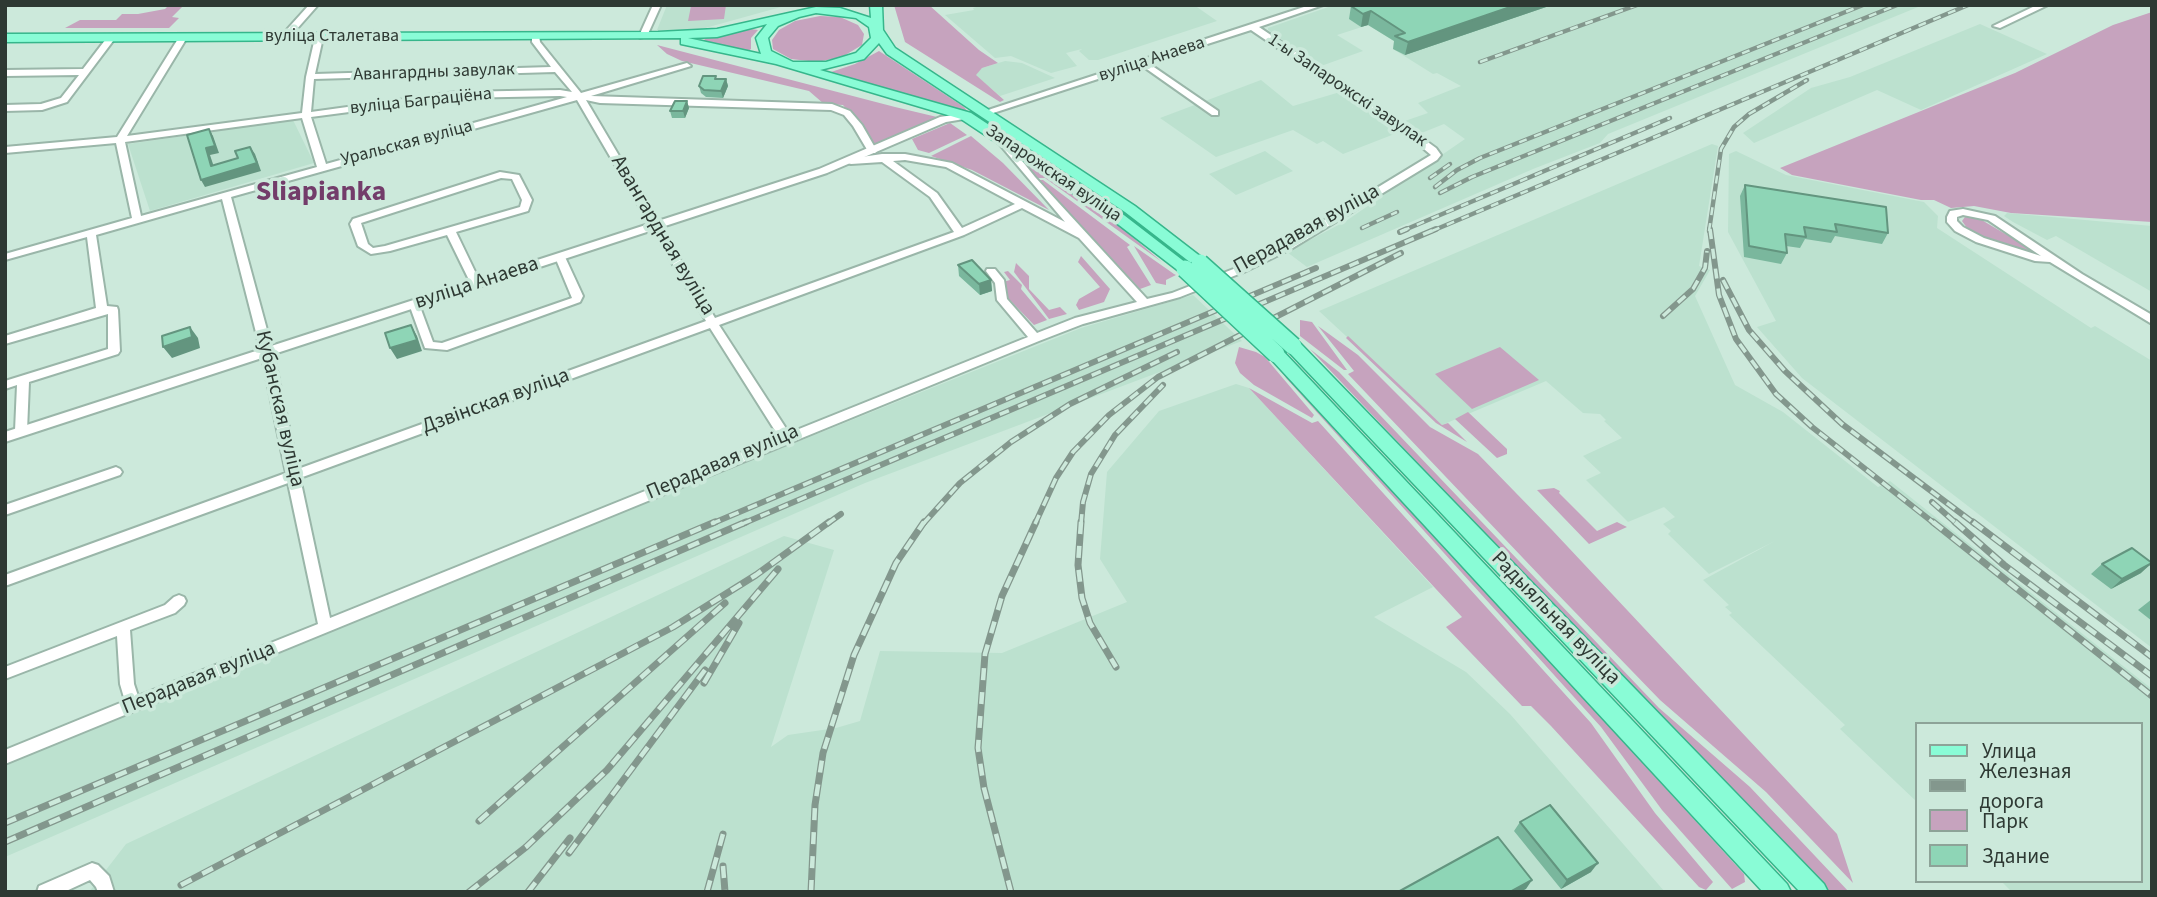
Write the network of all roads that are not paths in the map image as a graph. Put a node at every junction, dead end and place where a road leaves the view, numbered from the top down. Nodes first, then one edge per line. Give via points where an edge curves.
1 (314, 5) edge
2 (657, 5) edge
3 (827, 5) edge
4 (876, 5) edge
5 (1319, 5) edge
6 (2044, 5) edge
7 (800, 13) junction
8 (1997, 26) dead end
9 (1253, 27) junction
10 (878, 32) junction
11 (184, 36) junction
12 (643, 36) junction
13 (658, 36) junction
14 (112, 37) junction
15 (285, 37) junction
16 (322, 37) junction
17 (536, 37) junction
18 (5, 38) edge
19 (786, 64) junction
20 (1143, 64) junction
21 (687, 66) dead end
22 (558, 69) junction
23 (87, 72) junction
24 (5, 73) edge
25 (310, 77) junction
26 (580, 97) junction
27 (5, 108) edge
28 (942, 113) junction
29 (984, 113) junction
30 (1215, 113) dead end
31 (306, 115) junction
32 (996, 135) junction
33 (120, 140) junction
34 (5, 150) edge
35 (877, 154) junction
36 (1434, 158) joint
37 (322, 167) junction
38 (225, 194) junction
39 (1024, 203) junction
40 (137, 219) junction
41 (986, 222) joint
42 (656, 225) junction
43 (450, 231) junction
44 (91, 233) junction
45 (960, 233) junction
46 (1084, 236) junction
47 (5, 257) edge
48 (560, 257) junction
49 (2051, 259) junction
50 (1192, 266) junction
51 (991, 271) dead end
52 (476, 284) junction
53 (1144, 303) junction
54 (414, 304) junction
55 (102, 310) junction
56 (2152, 320) edge
57 (713, 324) junction
58 (1035, 338) junction
59 (5, 340) edge
60 (1285, 350) junction
61 (267, 352) junction
62 (23, 379) junction
63 (5, 385) edge
64 (21, 431) junction
65 (5, 436) edge
66 (785, 437) junction
67 (116, 472) dead end
68 (294, 474) junction
69 (5, 510) edge
70 (5, 581) edge
71 (179, 601) dead end
72 (123, 626) junction
73 (325, 626) junction
74 (5, 673) edge
75 (134, 706) junction
76 (5, 757) edge
77 (45, 892) edge
78 (106, 892) edge
79 (1779, 892) edge
80 (1816, 892) edge

1 - 15 street
2 - 12 street
3 - 7 main road
4 - 10 main road
5 - 9 street, вуліца Анаева
6 - 8 street
7 - 10 main road, Запарожская вуліца via 851,13 868,20
7 - 13 main road via 717,33
7 - 19 main road via 774,24 762,38 765,52
9 - 20 street, вуліца Анаева
9 - 36 street, 1-ы Запарожскі завулак via 1433,150
10 - 19 main road via 867,51 850,60 827,66
10 - 29 main road, Запарожская вуліца via 891,51
11 - 14 main road, вуліца Сталетава
11 - 15 main road, вуліца Сталетава
11 - 33 street
12 - 13 main road, вуліца Сталетава
12 - 17 main road, вуліца Сталетава
13 - 19 main road
14 - 18 main road, вуліца Сталетава
14 - 23 street
15 - 16 main road, вуліца Сталетава
16 - 17 main road, вуліца Сталетава
16 - 25 street
17 - 22 street, Авангардная вуліца
19 - 28 main road, Запарожская вуліца
20 - 29 street, вуліца Анаева
20 - 30 street
21 - 26 street, Уральская вуліца
22 - 25 street, Авангардны завулак
22 - 26 street, Авангардная вуліца
23 - 24 street
23 - 27 street via 58,103
25 - 31 street
26 - 31 street, вуліца Баграціёна via 561,93 456,95
26 - 35 street, вуліца Баграціёна via 837,108 858,125
26 - 37 street, Уральская вуліца
26 - 42 street, Авангардная вуліца
28 - 32 main road, Запарожская вуліца via 966,116
28 - 35 street, вуліца Анаева
29 - 50 main road, Запарожская вуліца via 1130,209
31 - 33 street, вуліца Баграціёна
31 - 37 street
32 - 46 street
32 - 50 main road, Запарожская вуліца
33 - 34 street, вуліца Баграціёна
33 - 40 street
35 - 39 street, Запарожская вуліца via 949,165
35 - 42 street, вуліца Анаева
35 - 45 street via 934,195
36 - 53 street, Перадавая вуліца via 1287,247 1240,270
37 - 38 street, Уральская вуліца
38 - 40 street, Уральская вуліца
38 - 61 street, Кубанская вуліца
39 - 41 street
39 - 46 street, Запарожская вуліца
40 - 44 street, Уральская вуліца
41 - 45 street, Дзвінская вуліца
42 - 48 street, вуліца Анаева
42 - 57 street, Авангардная вуліца
43 - 43 street via 524,209 527,200 516,177 500,175 355,224 363,246 371,251
43 - 52 street
44 - 47 street, Уральская вуліца
44 - 55 street
45 - 57 street, Дзвінская вуліца
46 - 53 street
48 - 52 street, вуліца Анаева
48 - 54 street via 576,300 443,347 429,345
49 - 49 street via 1985,215 1963,212 1952,217 1959,229 1980,240
49 - 56 street
50 - 60 main road, Запарожская вуліца, bridge
51 - 58 street via 1000,282 1002,300
52 - 54 street, вуліца Анаева
53 - 58 street, Перадавая вуліца
54 - 61 street, вуліца Анаева
55 - 59 street
55 - 62 street via 113,310 114,351
57 - 66 street, Авангардная вуліца
57 - 68 street, Дзвінская вуліца
58 - 66 street, Перадавая вуліца
60 - 79 main road, Радыяльная вуліца
60 - 80 main road, Радыяльная вуліца
61 - 64 street, вуліца Анаева
61 - 68 street, Кубанская вуліца
62 - 63 street
62 - 64 street
64 - 65 street, вуліца Анаева
66 - 73 street, Перадавая вуліца
67 - 69 street
68 - 70 street, Дзвінская вуліца
68 - 73 street, Кубанская вуліца
71 - 72 street
72 - 74 street
72 - 75 street via 127,684
73 - 75 street, Перадавая вуліца
75 - 76 street, Перадавая вуліца
77 - 78 street via 92,871

